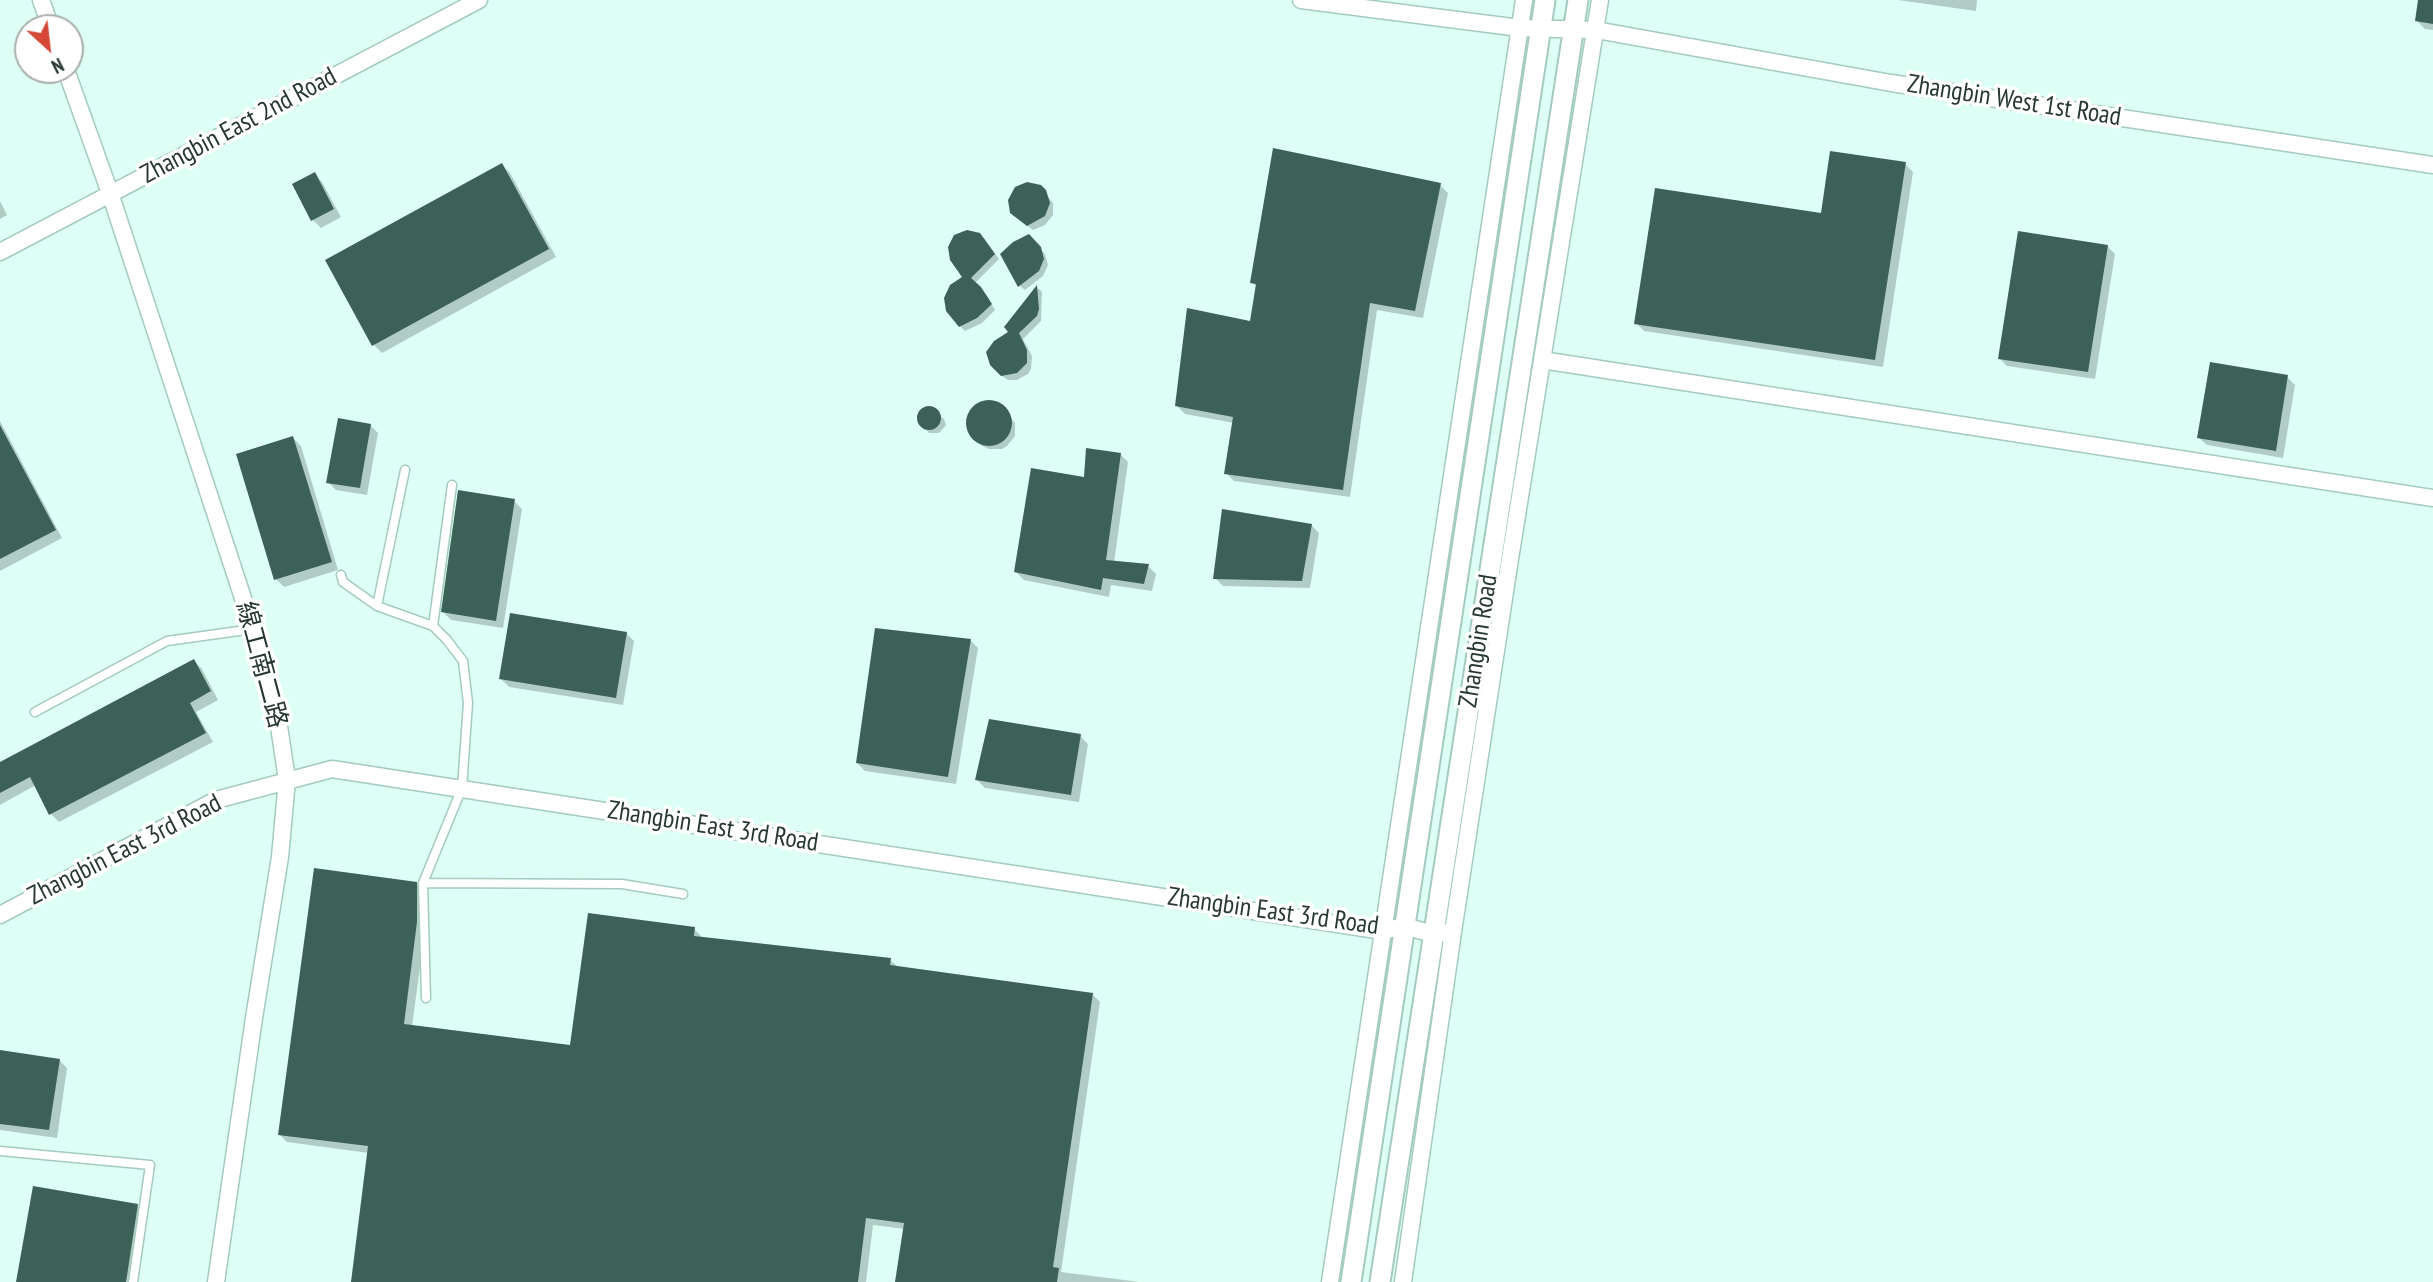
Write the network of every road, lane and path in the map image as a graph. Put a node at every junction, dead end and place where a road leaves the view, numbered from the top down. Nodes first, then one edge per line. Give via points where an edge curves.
1 (478, 0) edge
2 (1301, 0) edge
3 (1524, 0) edge
4 (1545, 0) edge
5 (1578, 0) edge
6 (1600, 0) edge
7 (1520, 27) junction
8 (1541, 28) junction
9 (1574, 29) junction
10 (1596, 30) junction
11 (71, 84) edge
12 (2433, 165) edge
13 (110, 193) junction
14 (0, 252) edge
15 (1542, 360) junction
16 (405, 470) dead end
17 (452, 485) dead end
18 (2433, 498) edge
19 (341, 575) dead end
20 (377, 606) junction
21 (433, 626) junction
22 (253, 629) junction
23 (35, 712) dead end
24 (287, 780) junction
25 (462, 788) junction
26 (423, 883) junction
27 (683, 894) dead end
28 (0, 915) edge
29 (1404, 926) junction
30 (1383, 931) junction
31 (1453, 932) junction
32 (1433, 934) junction
33 (426, 998) dead end
34 (0, 1151) edge
35 (134, 1282) edge
36 (216, 1282) edge
37 (1330, 1282) edge
38 (1351, 1282) edge
39 (1380, 1282) edge
40 (1403, 1282) edge

1 - 13 street, Zhangbin East 2nd Road
2 - 7 street
3 - 7 street, Zhangbin Road
4 - 8 street, Zhangbin Road
5 - 9 street, Zhangbin Road
6 - 10 street, Zhangbin Road
7 - 8 street, Zhangbin West 1st Road
7 - 30 street, Zhangbin Road
8 - 9 street, Zhangbin West 1st Road
8 - 29 street, Zhangbin Road
9 - 10 street, Zhangbin West 1st Road
9 - 32 street, Zhangbin Road
10 - 12 street, Zhangbin West 1st Road via 1891,83
10 - 15 street, Zhangbin Road
11 - 13 street, 線工南二路
13 - 14 street, Zhangbin East 2nd Road
13 - 22 street, 線工南二路
15 - 18 street
15 - 31 street, Zhangbin Road
16 - 20 lane
17 - 21 lane
19 - 20 lane via 343,582
20 - 21 lane
21 - 25 lane via 463,661 468,703
22 - 23 lane via 167,641
22 - 24 street, 線工南二路 via 276,706
24 - 25 street, Zhangbin East 3rd Road via 332,769
24 - 28 street, Zhangbin East 3rd Road via 216,800
24 - 36 street, 線工南二路 via 280,857
25 - 26 lane
25 - 30 street, Zhangbin East 3rd Road
26 - 27 lane via 622,884
26 - 33 lane
29 - 30 street, Zhangbin East 3rd Road
29 - 32 street, Zhangbin East 3rd Road
29 - 38 street, Zhangbin Road
30 - 37 street, Zhangbin Road
31 - 32 street, Zhangbin East 3rd Road
31 - 40 street, Zhangbin Road
32 - 39 street, Zhangbin Road
34 - 35 lane via 150,1166

